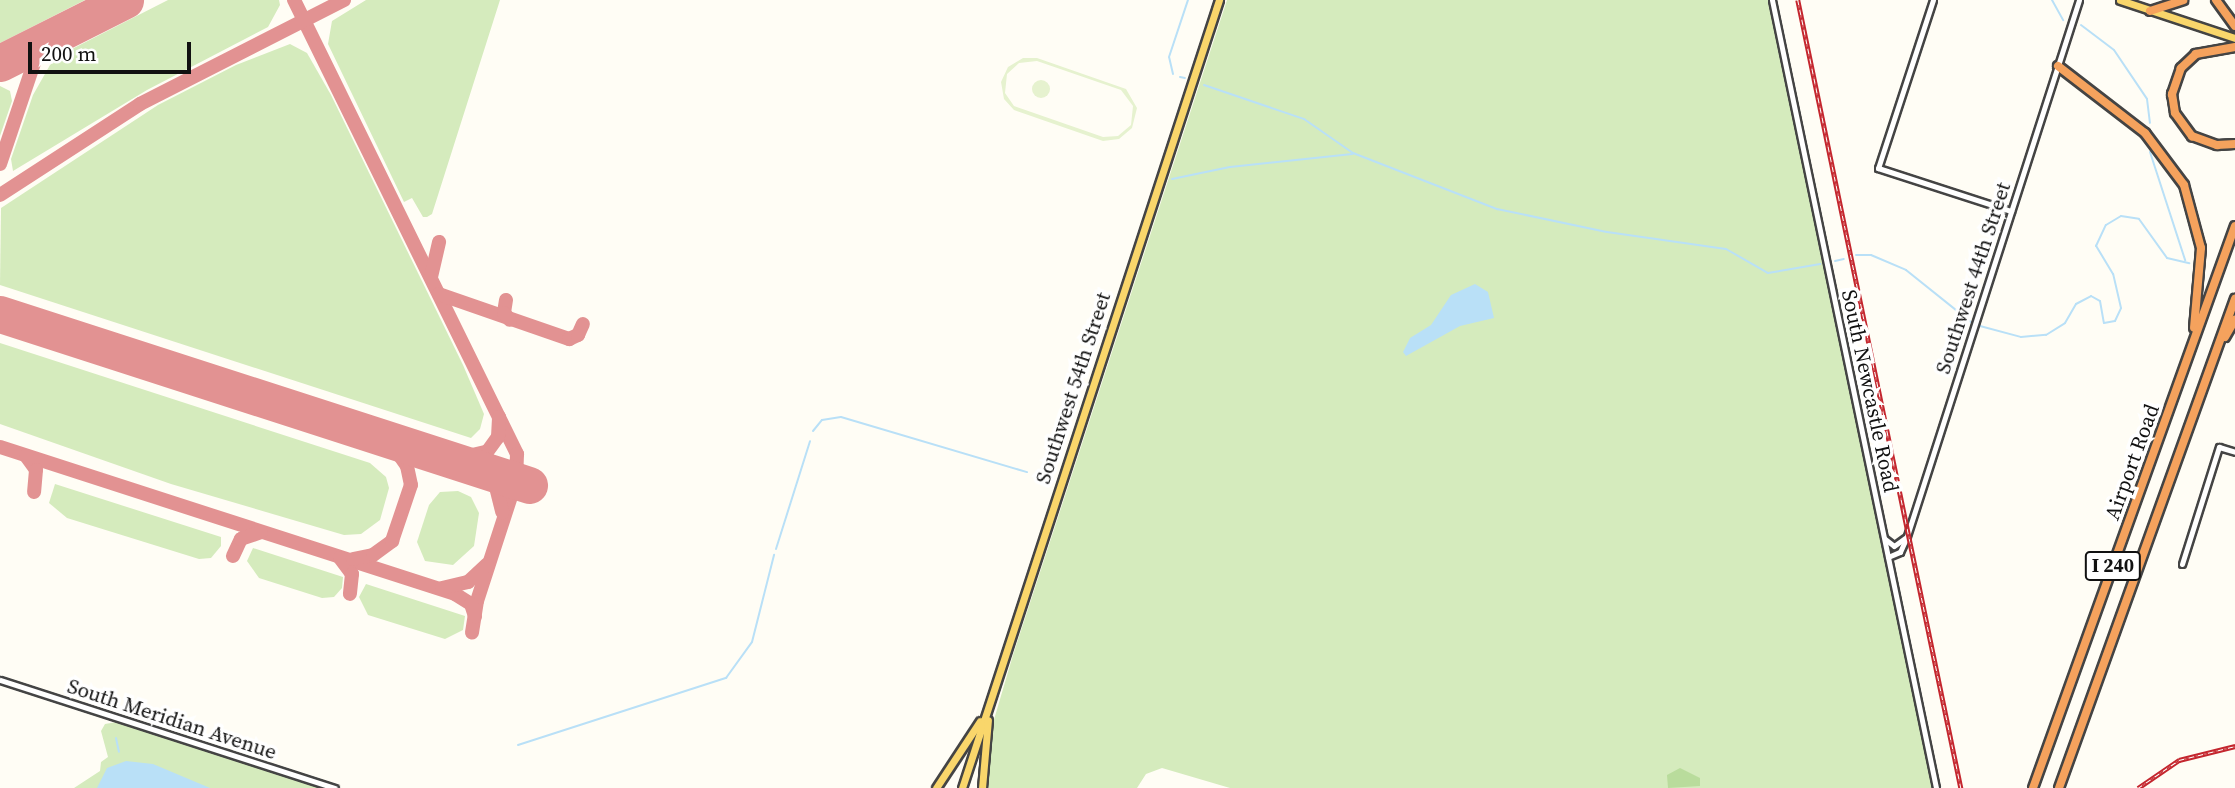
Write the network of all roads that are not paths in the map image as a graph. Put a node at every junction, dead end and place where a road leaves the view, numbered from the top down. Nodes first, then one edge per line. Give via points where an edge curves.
1 (1219, 0) edge
2 (1772, 0) edge
3 (1933, 0) edge
4 (2079, 0) edge
5 (2120, 0) edge
6 (2183, 0) edge
7 (2216, 0) edge
8 (2151, 11) junction
9 (2235, 26) edge
10 (2235, 38) edge
11 (2235, 47) edge
12 (2058, 66) junction
13 (2235, 144) edge
14 (2011, 211) junction
15 (2235, 226) edge
16 (2235, 299) edge
17 (2235, 320) edge
18 (2192, 345) junction
19 (2214, 358) junction
20 (2235, 452) edge
21 (1907, 536) junction
22 (1884, 538) junction
23 (1888, 557) junction
24 (2182, 564) dead end
25 (0, 680) edge
26 (989, 705) junction
27 (335, 788) edge
28 (936, 788) edge
29 (962, 788) edge
30 (982, 788) edge
31 (1936, 788) edge
32 (2033, 788) edge
33 (2059, 788) edge

1 - 26 main road, Southwest 54th Street
2 - 22 street, South Newcastle Road
3 - 14 street via 1878,169
4 - 12 street, Southwest 44th Street
5 - 8 main road
6 - 8 highway
7 - 9 highway
8 - 10 main road
11 - 13 highway via 2196,54 2181,68 2172,93 2175,113 2192,136 2209,144
12 - 14 street, Southwest 44th Street
12 - 18 highway via 2145,133 2184,185 2202,248
14 - 21 street, Southwest 44th Street
15 - 18 highway, Airport Road / I 240
16 - 19 highway, Airport Road / I 240
17 - 19 highway
18 - 32 highway, Airport Road / I 240
19 - 33 highway, Airport Road / I 240
20 - 24 street via 2219,447
21 - 22 street via 1896,545
21 - 23 street, Southwest 44th Street via 1900,552
22 - 23 street, South Newcastle Road
23 - 31 street, South Newcastle Road
25 - 27 street, South Meridian Avenue
26 - 28 main road
26 - 29 main road, Southwest 54th Street
26 - 30 main road

